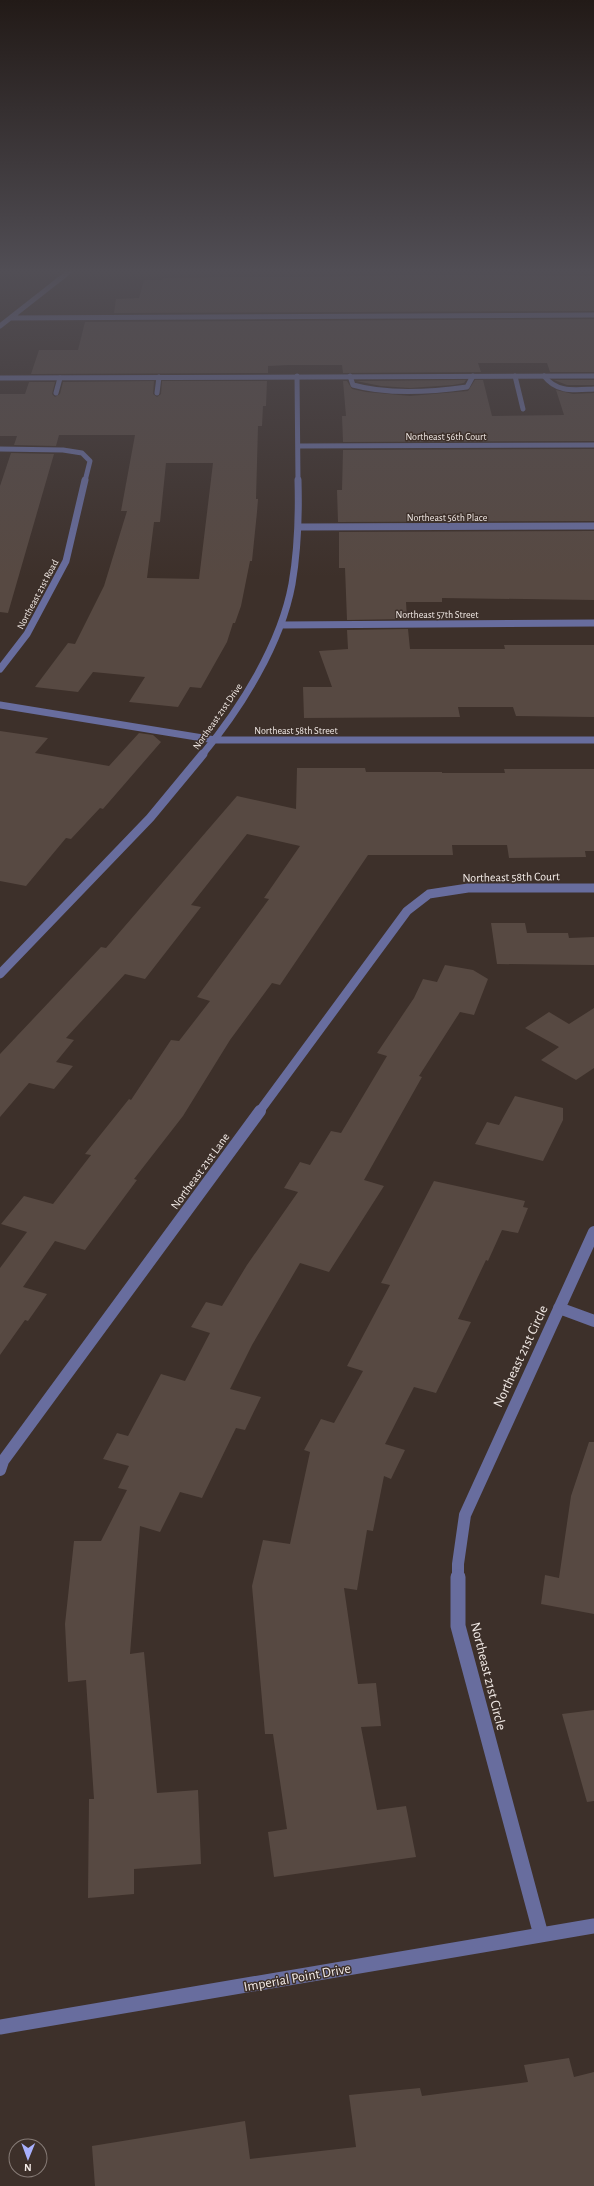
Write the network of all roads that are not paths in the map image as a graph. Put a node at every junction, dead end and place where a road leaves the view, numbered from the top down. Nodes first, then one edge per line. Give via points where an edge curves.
1 (297, 376) junction
2 (350, 376) junction
3 (473, 376) junction
4 (515, 376) junction
5 (544, 376) junction
6 (594, 376) edge
7 (160, 377) junction
8 (0, 378) edge
9 (60, 378) junction
10 (594, 389) edge
11 (56, 393) dead end
12 (157, 394) dead end
13 (523, 409) dead end
14 (594, 445) edge
15 (299, 446) junction
16 (0, 450) edge
17 (594, 526) edge
18 (299, 527) junction
19 (594, 623) edge
20 (281, 625) junction
21 (0, 669) edge
22 (0, 705) edge
23 (215, 740) junction
24 (594, 740) edge
25 (594, 888) edge
26 (429, 894) joint
27 (0, 974) edge
28 (594, 1232) edge
29 (559, 1308) junction
30 (594, 1321) edge
31 (0, 1470) edge
32 (594, 1926) edge
33 (541, 1935) junction
34 (0, 2027) edge

1 - 2 street
1 - 7 street
1 - 15 street, Northeast 21st Drive
2 - 3 street
2 - 3 street via 353,385 364,388 445,389 468,387
3 - 4 street
4 - 5 street
4 - 13 street
5 - 6 street
5 - 10 street via 550,386 556,388
7 - 9 street
7 - 12 street
8 - 9 street
9 - 11 street
14 - 15 street, Northeast 56th Court
15 - 18 street, Northeast 21st Drive
16 - 21 street, Northeast 21st Road via 63,450 82,453 90,461 66,561 27,634
17 - 18 street, Northeast 56th Place
18 - 20 street, Northeast 21st Drive via 292,584
19 - 20 street, Northeast 57th Street
20 - 23 street, Northeast 21st Drive via 247,693
22 - 23 street, Northeast 58th Street
23 - 24 street, Northeast 58th Street
23 - 27 street, Northeast 21st Drive via 150,818
25 - 26 street, Northeast 58th Court via 468,888
26 - 31 street, Northeast 21st Lane via 408,911 3,1461
28 - 29 street, Northeast 21st Circle
29 - 30 street
29 - 33 street, Northeast 21st Circle via 465,1515 458,1564 458,1626
32 - 33 street, Imperial Point Drive
33 - 34 street, Imperial Point Drive

